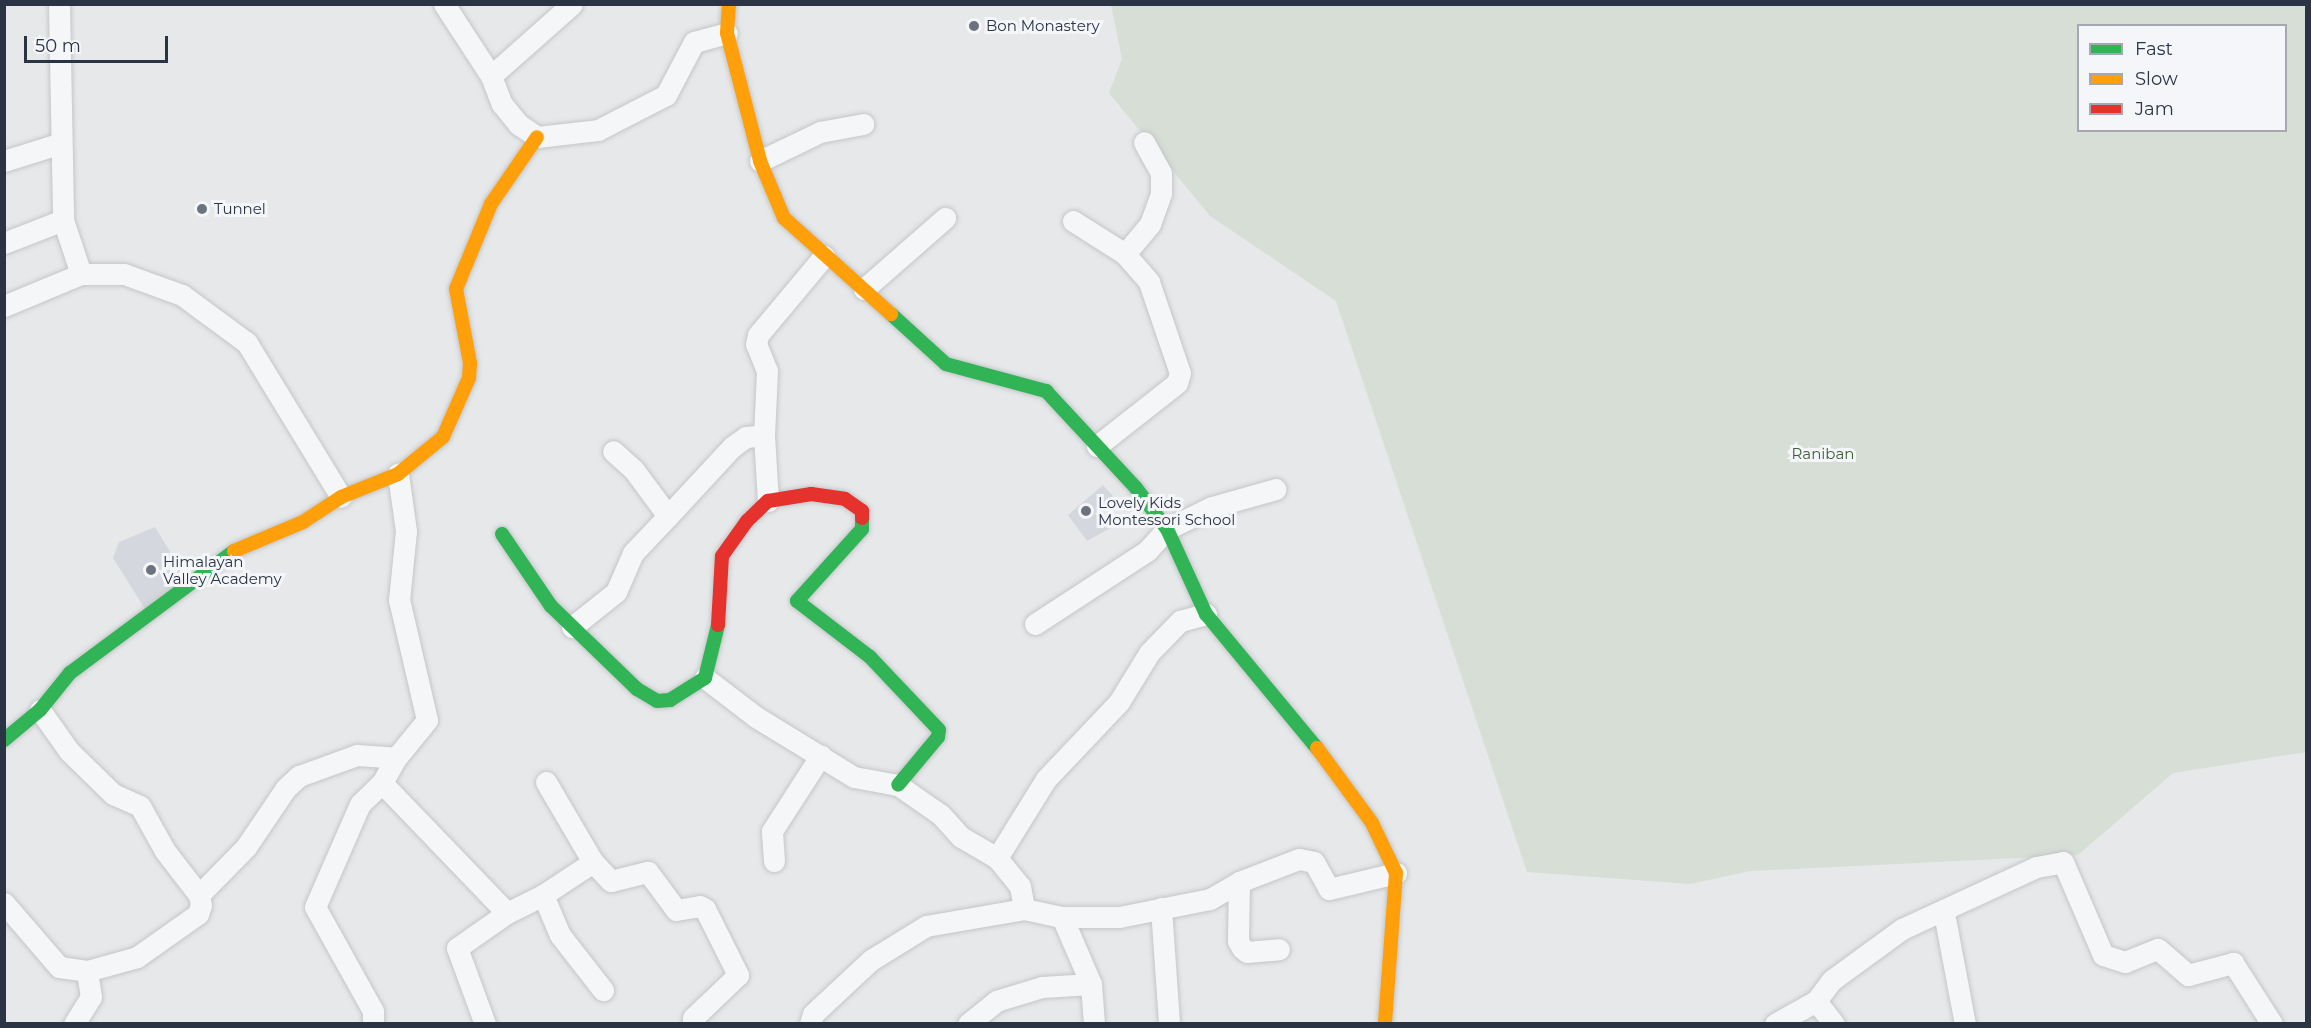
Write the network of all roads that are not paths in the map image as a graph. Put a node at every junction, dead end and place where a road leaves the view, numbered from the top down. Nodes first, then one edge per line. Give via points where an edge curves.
1 (59, 4) edge
2 (444, 4) edge
3 (572, 4) edge
4 (729, 4) edge
5 (727, 33) junction
6 (491, 76) junction
7 (863, 124) dead end
8 (537, 137) junction
9 (1144, 142) dead end
10 (61, 143) junction
11 (4, 161) edge
12 (760, 161) junction
13 (945, 218) dead end
14 (63, 220) junction
15 (1072, 221) dead end
16 (4, 243) edge
17 (1125, 254) junction
18 (824, 256) junction
19 (81, 274) junction
20 (864, 290) junction
21 (4, 306) edge
22 (764, 435) junction
23 (1097, 446) junction
24 (613, 451) dead end
25 (398, 474) junction
26 (1276, 489) dead end
27 (341, 497) junction
28 (768, 501) junction
29 (668, 516) junction
30 (1167, 529) junction
31 (502, 534) dead end
32 (1206, 614) junction
33 (1035, 624) dead end
34 (572, 627) junction
35 (705, 678) junction
36 (40, 710) junction
37 (4, 740) edge
38 (822, 755) junction
39 (396, 758) junction
40 (546, 782) dead end
41 (382, 783) junction
42 (898, 785) junction
43 (997, 858) junction
44 (774, 861) dead end
45 (593, 862) junction
46 (1396, 873) junction
47 (1239, 882) junction
48 (199, 895) junction
49 (543, 895) junction
50 (4, 903) edge
51 (1161, 908) junction
52 (1024, 909) junction
53 (507, 913) junction
54 (1944, 913) junction
55 (1062, 917) junction
56 (1279, 949) dead end
57 (87, 971) junction
58 (1091, 984) junction
59 (603, 990) dead end
60 (1816, 1001) junction
61 (1169, 1021) dead end
62 (74, 1023) edge
63 (373, 1023) edge
64 (485, 1023) edge
65 (693, 1023) edge
66 (810, 1023) edge
67 (968, 1023) edge
68 (1094, 1023) edge
69 (1385, 1023) edge
70 (1775, 1023) edge
71 (1834, 1023) edge
72 (1965, 1023) edge
73 (2272, 1023) edge

1 - 10 street
2 - 6 street
3 - 6 street
4 - 5 street
5 - 8 street via 694,42 666,95 598,130
5 - 12 street
6 - 8 street via 502,104
7 - 12 street via 820,132
8 - 25 street via 491,204 456,289 470,363 469,378 443,437
9 - 17 street via 1161,173 1161,193 1150,224
10 - 11 street
10 - 14 street
12 - 18 street via 784,218
13 - 20 street
14 - 16 street
14 - 19 street
15 - 17 street
17 - 23 street via 1155,294 1155,306 1180,374 1177,383
18 - 20 street
18 - 22 street via 758,335 756,344 767,371
19 - 21 street
19 - 27 street via 124,274 182,295 247,343
20 - 23 street via 946,364 1046,391
22 - 28 street
22 - 29 street via 746,437 724,454
23 - 30 street
24 - 29 street via 641,478
25 - 27 street
25 - 39 street via 406,531 399,600 427,720
26 - 30 street via 1212,507
27 - 36 street via 303,522 242,545 70,673
28 - 35 street via 747,521 722,556 717,636
28 - 42 street via 811,494 845,499 862,511 862,529 797,601 870,657 939,730 938,737
29 - 34 street via 633,553 616,592
30 - 32 street
30 - 33 street via 1147,551
31 - 34 street via 550,606
32 - 43 street via 1180,621 1149,653 1119,702 1046,779
32 - 46 street via 1313,743 1372,823
34 - 35 street via 637,689 657,700 670,700
35 - 38 street via 756,717
36 - 37 street
36 - 48 street via 69,751 113,794 140,806 165,851
38 - 42 street via 854,777
38 - 44 street via 772,831
39 - 41 street
39 - 48 street via 357,754 299,776 286,788 246,847
40 - 45 street
41 - 53 street
41 - 63 street via 360,804 315,907 373,1011
42 - 43 street via 941,815 961,837
43 - 52 street via 1020,886
45 - 49 street
45 - 65 street via 613,881 648,872 676,910 700,906 705,909 738,975 693,1018
46 - 47 street via 1329,889 1314,862 1299,859
46 - 69 street
47 - 51 street via 1210,899
47 - 56 street via 1238,941 1242,948 1246,952
48 - 57 street via 198,914 177,930 137,957
49 - 53 street
49 - 59 street via 560,935
50 - 57 street via 59,967
51 - 55 street via 1119,916
51 - 61 street
52 - 55 street
52 - 66 street via 926,926 871,960 813,1014
53 - 64 street via 457,948
54 - 60 street via 1902,930 1832,980
54 - 72 street
54 - 73 street via 2036,867 2063,862 2103,955 2125,962 2158,949 2188,975 2233,963
55 - 58 street
57 - 62 street via 91,998
58 - 67 street via 1042,987 996,1001
58 - 68 street
60 - 70 street
60 - 71 street

